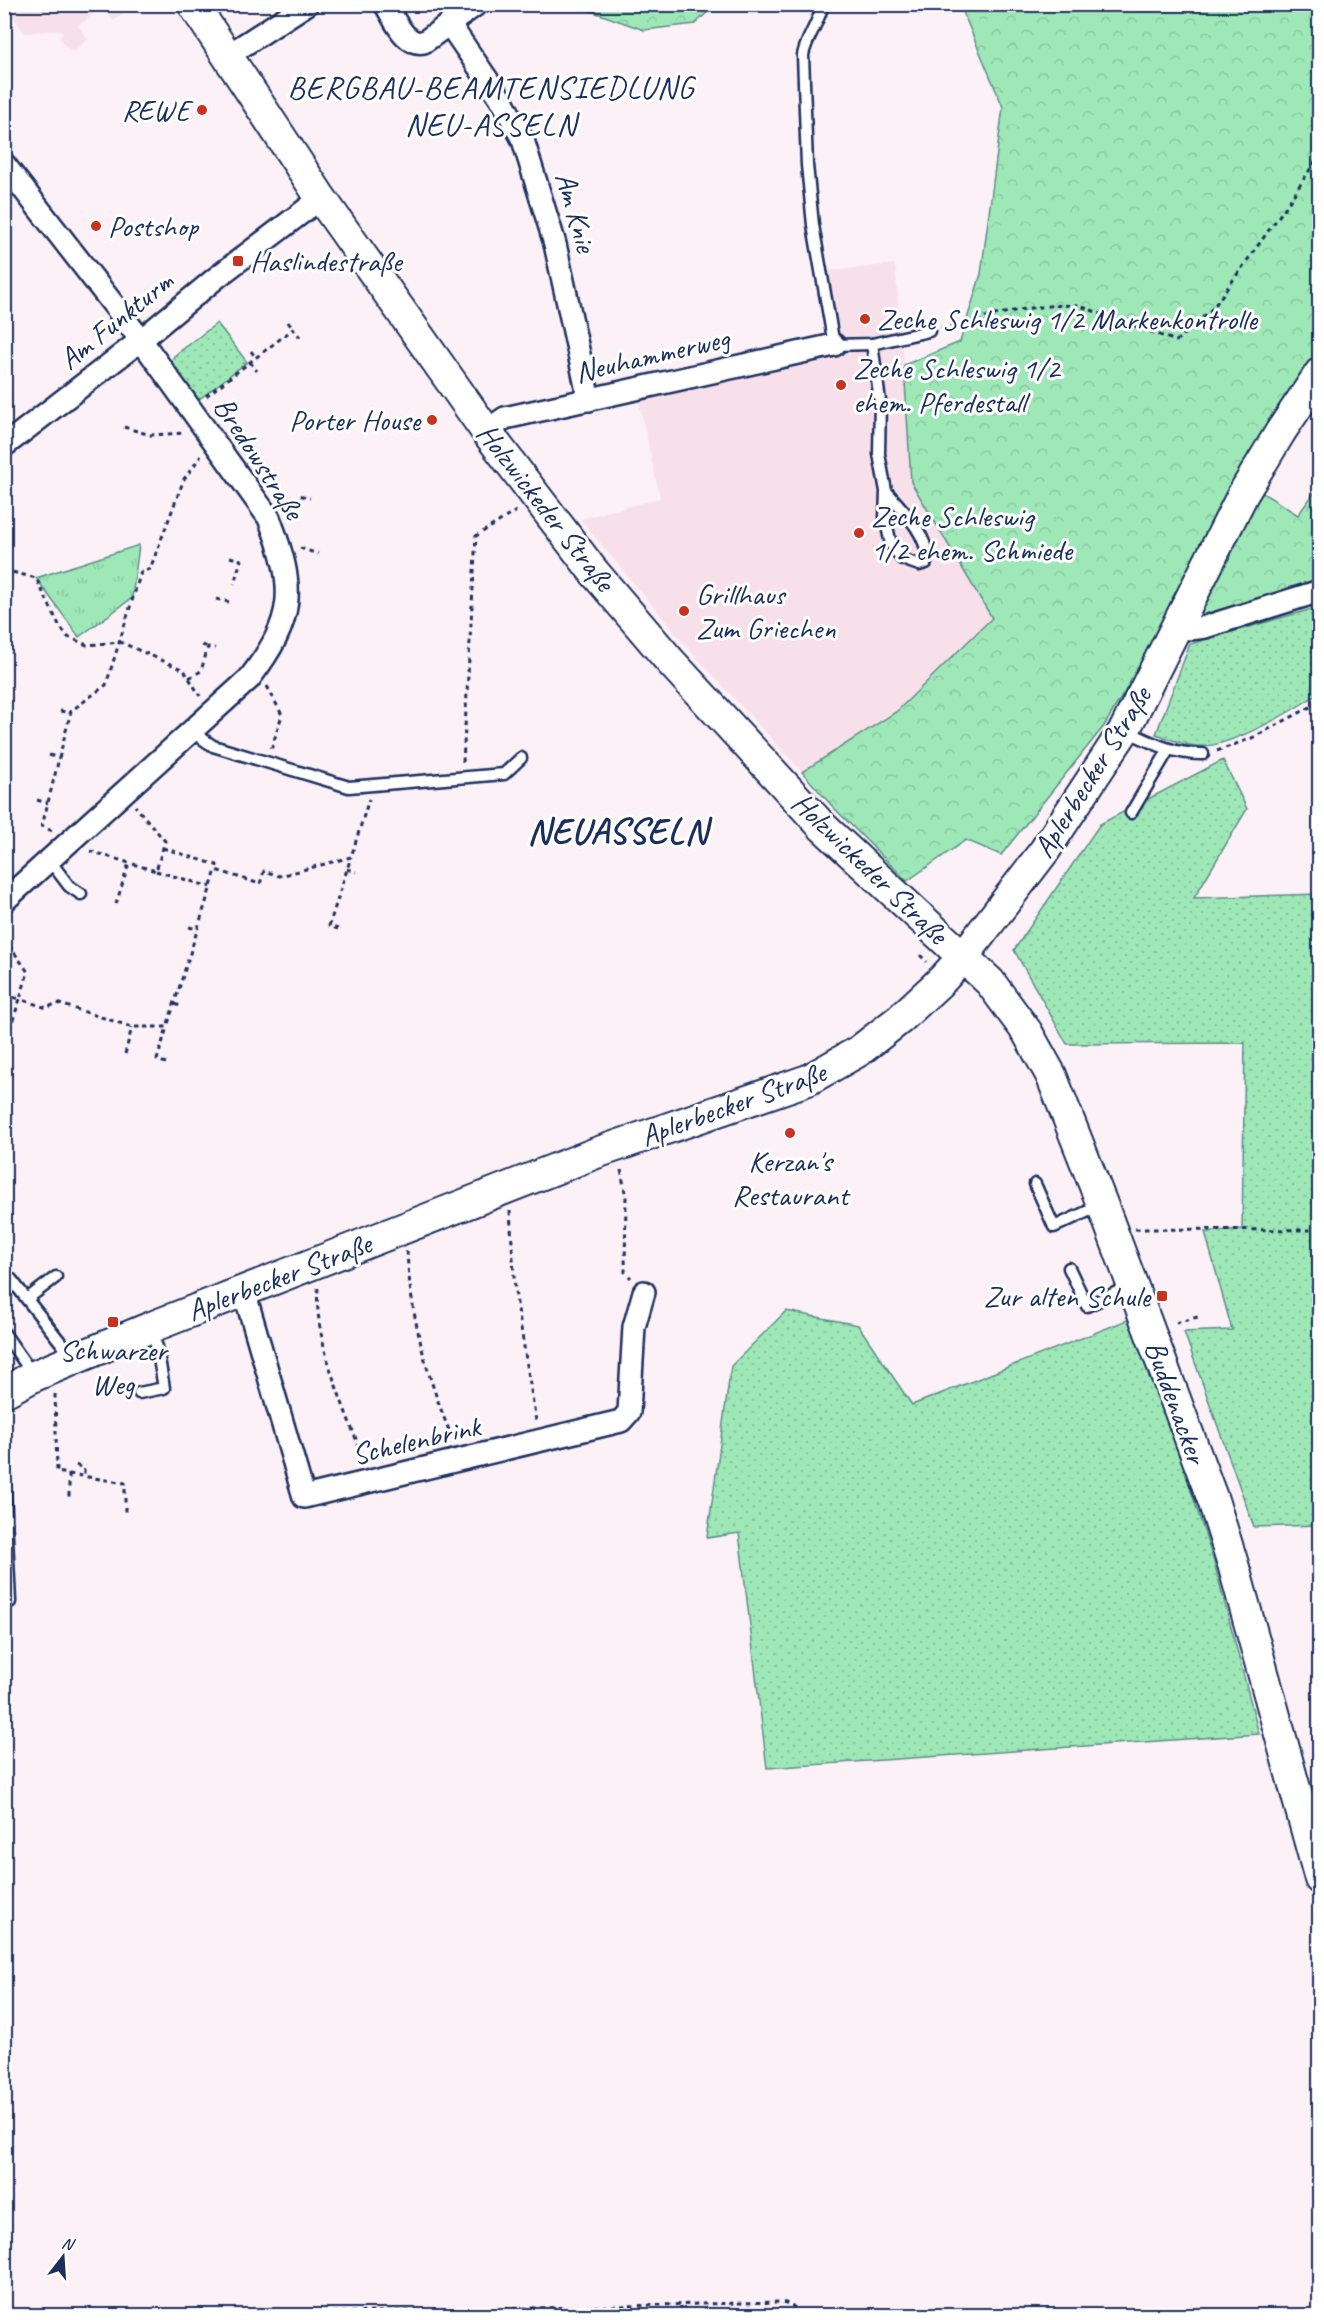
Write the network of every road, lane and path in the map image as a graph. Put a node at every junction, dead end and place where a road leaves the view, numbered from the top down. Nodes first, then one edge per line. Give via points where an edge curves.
1 (193, 4) edge
2 (307, 4) edge
3 (385, 4) edge
4 (477, 4) edge
5 (823, 4) edge
6 (450, 25) junction
7 (227, 56) junction
8 (1320, 154) edge
9 (4, 164) edge
10 (321, 198) junction
11 (288, 322) dead end
12 (293, 329) junction
13 (928, 331) joint
14 (300, 337) dead end
15 (141, 340) junction
16 (872, 344) junction
17 (834, 345) junction
18 (250, 351) dead end
19 (256, 358) junction
20 (250, 362) junction
21 (257, 371) dead end
22 (1320, 374) edge
23 (589, 400) junction
24 (190, 409) junction
25 (124, 427) dead end
26 (486, 431) junction
27 (189, 433) dead end
28 (4, 446) edge
29 (203, 452) dead end
30 (886, 491) junction
31 (310, 498) dead end
32 (516, 511) dead end
33 (290, 523) dead end
34 (293, 546) dead end
35 (318, 554) dead end
36 (230, 556) dead end
37 (4, 570) edge
38 (234, 584) dead end
39 (1320, 591) edge
40 (216, 599) dead end
41 (229, 602) dead end
42 (1178, 622) junction
43 (120, 642) junction
44 (202, 645) dead end
45 (208, 647) junction
46 (215, 648) dead end
47 (189, 678) junction
48 (264, 681) dead end
49 (1320, 702) edge
50 (60, 711) dead end
51 (71, 713) junction
52 (211, 713) junction
53 (1125, 729) junction
54 (191, 731) junction
55 (1169, 749) junction
56 (269, 754) dead end
57 (1203, 754) joint
58 (49, 755) dead end
59 (59, 758) junction
60 (521, 758) dead end
61 (463, 778) junction
62 (374, 785) junction
63 (124, 793) junction
64 (37, 800) dead end
65 (48, 803) junction
66 (1131, 813) dead end
67 (71, 842) junction
68 (162, 848) junction
69 (351, 857) junction
70 (50, 861) junction
71 (129, 863) junction
72 (347, 869) junction
73 (216, 870) junction
74 (156, 871) junction
75 (356, 872) dead end
76 (211, 887) junction
77 (81, 894) dead end
78 (4, 901) edge
79 (116, 904) dead end
80 (189, 927) dead end
81 (198, 929) junction
82 (338, 929) dead end
83 (4, 938) edge
84 (963, 957) junction
85 (4, 994) edge
86 (20, 999) junction
87 (175, 1004) junction
88 (183, 1007) dead end
89 (132, 1027) junction
90 (167, 1027) junction
91 (4, 1046) edge
92 (125, 1054) dead end
93 (166, 1063) dead end
94 (621, 1168) dead end
95 (1035, 1184) dead end
96 (1102, 1204) junction
97 (509, 1206) dead end
98 (1137, 1229) dead end
99 (1320, 1230) edge
100 (407, 1246) dead end
101 (1069, 1268) dead end
102 (56, 1277) dead end
103 (11, 1279) dead end
104 (319, 1281) dead end
105 (1133, 1285) junction
106 (244, 1291) junction
107 (644, 1292) joint
108 (27, 1299) junction
109 (1201, 1316) dead end
110 (1176, 1323) dead end
111 (149, 1328) junction
112 (4, 1333) edge
113 (75, 1360) junction
114 (44, 1384) junction
115 (4, 1392) edge
116 (139, 1393) dead end
117 (539, 1441) junction
118 (462, 1460) junction
119 (76, 1465) dead end
120 (4, 1471) edge
121 (69, 1474) junction
122 (84, 1476) junction
123 (372, 1481) junction
124 (69, 1500) dead end
125 (125, 1514) dead end
126 (10, 1602) dead end
127 (1320, 1879) edge
128 (216, 2316) edge
129 (798, 2316) edge

1 - 7 main road, Holzwickeder Straße
2 - 7 street
3 - 6 street via 405,36 417,44
4 - 6 street
5 - 17 lane via 802,55 813,225
6 - 23 street, Am Knie via 504,104 523,140 555,244
7 - 10 main road, Holzwickeder Straße
8 - 13 path via 1213,308 1176,341 1080,306 1065,305 1043,306
9 - 15 street
10 - 15 street, Am Funkturm
10 - 26 main road, Holzwickeder Straße
11 - 12 path
12 - 14 path
12 - 19 path
13 - 16 lane
15 - 24 street, Bredowstraße
15 - 28 street, Am Funkturm
16 - 17 lane
16 - 30 lane via 880,401 879,454
17 - 23 street, Neuhammerweg
18 - 19 path
19 - 20 path
20 - 21 path
20 - 24 path
22 - 42 main road, Aplerbecker Straße via 1243,494
23 - 26 street, Neuhammerweg via 505,418
24 - 52 street, Bredowstraße via 269,518 288,575 280,632 249,679
25 - 27 path via 150,435
26 - 84 main road, Holzwickeder Straße via 594,572 670,661 823,826
29 - 43 path via 184,479 150,569 141,572
30 - 30 lane via 885,518 891,544 902,559 919,565 926,562 926,545
31 - 33 path via 298,495
32 - 61 path via 476,536
34 - 35 path
36 - 38 path via 242,560
37 - 43 path via 36,578 68,637 87,645
39 - 42 street via 1206,627 1190,629
40 - 41 path
42 - 53 main road, Aplerbecker Straße
43 - 47 path via 184,670
43 - 51 path via 106,685
44 - 45 path
45 - 46 path
45 - 47 path via 201,671
47 - 52 path
48 - 56 path via 282,715
49 - 57 path via 1252,738
50 - 51 path
51 - 59 path
52 - 54 street, Bredowstraße
53 - 55 lane
53 - 84 main road, Aplerbecker Straße via 1045,850
54 - 62 lane via 213,746 349,787
54 - 63 street, Bredowstraße
55 - 57 lane
55 - 66 lane
58 - 59 path
59 - 65 path
60 - 61 lane via 504,774
61 - 62 lane
62 - 69 path
63 - 67 street, Bredowstraße
63 - 68 path via 165,841
64 - 65 path
65 - 67 path via 42,826
67 - 70 street, Bredowstraße
67 - 71 path
68 - 73 path via 218,865
68 - 74 path
69 - 72 path
69 - 73 path via 280,876 264,871 260,884
70 - 77 lane via 69,886
70 - 78 street, Bredowstraße
71 - 74 path
71 - 79 path
72 - 75 path
72 - 82 path via 329,926
73 - 76 path
74 - 76 path
76 - 81 path
80 - 81 path
81 - 87 path
83 - 86 path via 28,972
84 - 96 main road, Buddenacker via 1002,996 1027,1032 1051,1075
84 - 106 main road, Aplerbecker Straße via 936,987 859,1052 808,1080 596,1154
85 - 86 path
86 - 89 path via 47,1008 57,1004
86 - 91 path
87 - 88 path
87 - 90 path
89 - 90 path
89 - 92 path
90 - 93 path via 157,1060
94 - 107 path via 626,1197 625,1272
95 - 96 lane via 1054,1227
96 - 105 main road, Buddenacker
97 - 117 path via 515,1291
98 - 99 path
100 - 118 path via 409,1289 432,1381
101 - 105 lane via 1087,1306
102 - 108 lane
103 - 108 lane
104 - 123 path via 316,1308 326,1354
105 - 127 main road, Buddenacker via 1213,1500
106 - 111 main road, Aplerbecker Straße
106 - 123 street, Schelenbrink via 304,1497
107 - 117 street, Schelenbrink via 634,1327 629,1412 621,1421
108 - 113 lane
109 - 110 path
111 - 113 main road, Aplerbecker Straße
111 - 116 lane via 157,1347 164,1388
112 - 114 lane
113 - 114 main road, Aplerbecker Straße
114 - 115 main road, Aplerbecker Straße
114 - 121 path via 57,1472
117 - 118 street, Schelenbrink
118 - 123 street, Schelenbrink
119 - 122 path via 84,1469
120 - 126 lane
121 - 122 path
121 - 124 path
122 - 125 path via 125,1483
128 - 129 path via 781,2302 796,2308

